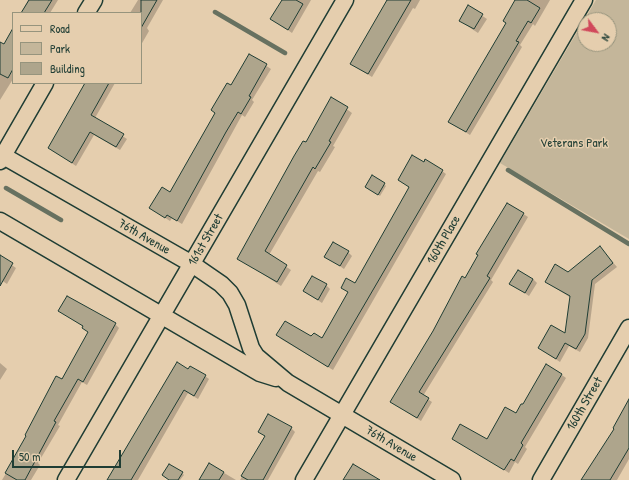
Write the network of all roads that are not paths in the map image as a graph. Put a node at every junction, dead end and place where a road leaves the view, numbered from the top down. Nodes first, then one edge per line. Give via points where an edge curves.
1 (94, 0) edge
2 (345, 0) edge
3 (584, 0) edge
4 (87, 12) edge
5 (44, 84) edge
6 (1, 157) edge
7 (0, 221) edge
8 (192, 264) junction
9 (162, 315) junction
10 (629, 328) edge
11 (288, 383) junction
12 (342, 415) junction
13 (66, 480) edge
14 (304, 480) edge
15 (452, 480) edge
16 (541, 480) edge

1 - 4 street
2 - 8 street, 161st Street
3 - 12 street, 160th Place
5 - 6 street
6 - 8 street, 76th Avenue
7 - 9 street, 76th Avenue
8 - 9 street, 161st Street
8 - 11 street, 76th Avenue via 230,293 256,356
9 - 11 street, 76th Avenue via 260,373
9 - 13 street, 161st Street
10 - 16 street, 160th Street
11 - 12 street, 76th Avenue
12 - 14 street, 160th Place
12 - 15 street, 76th Avenue

